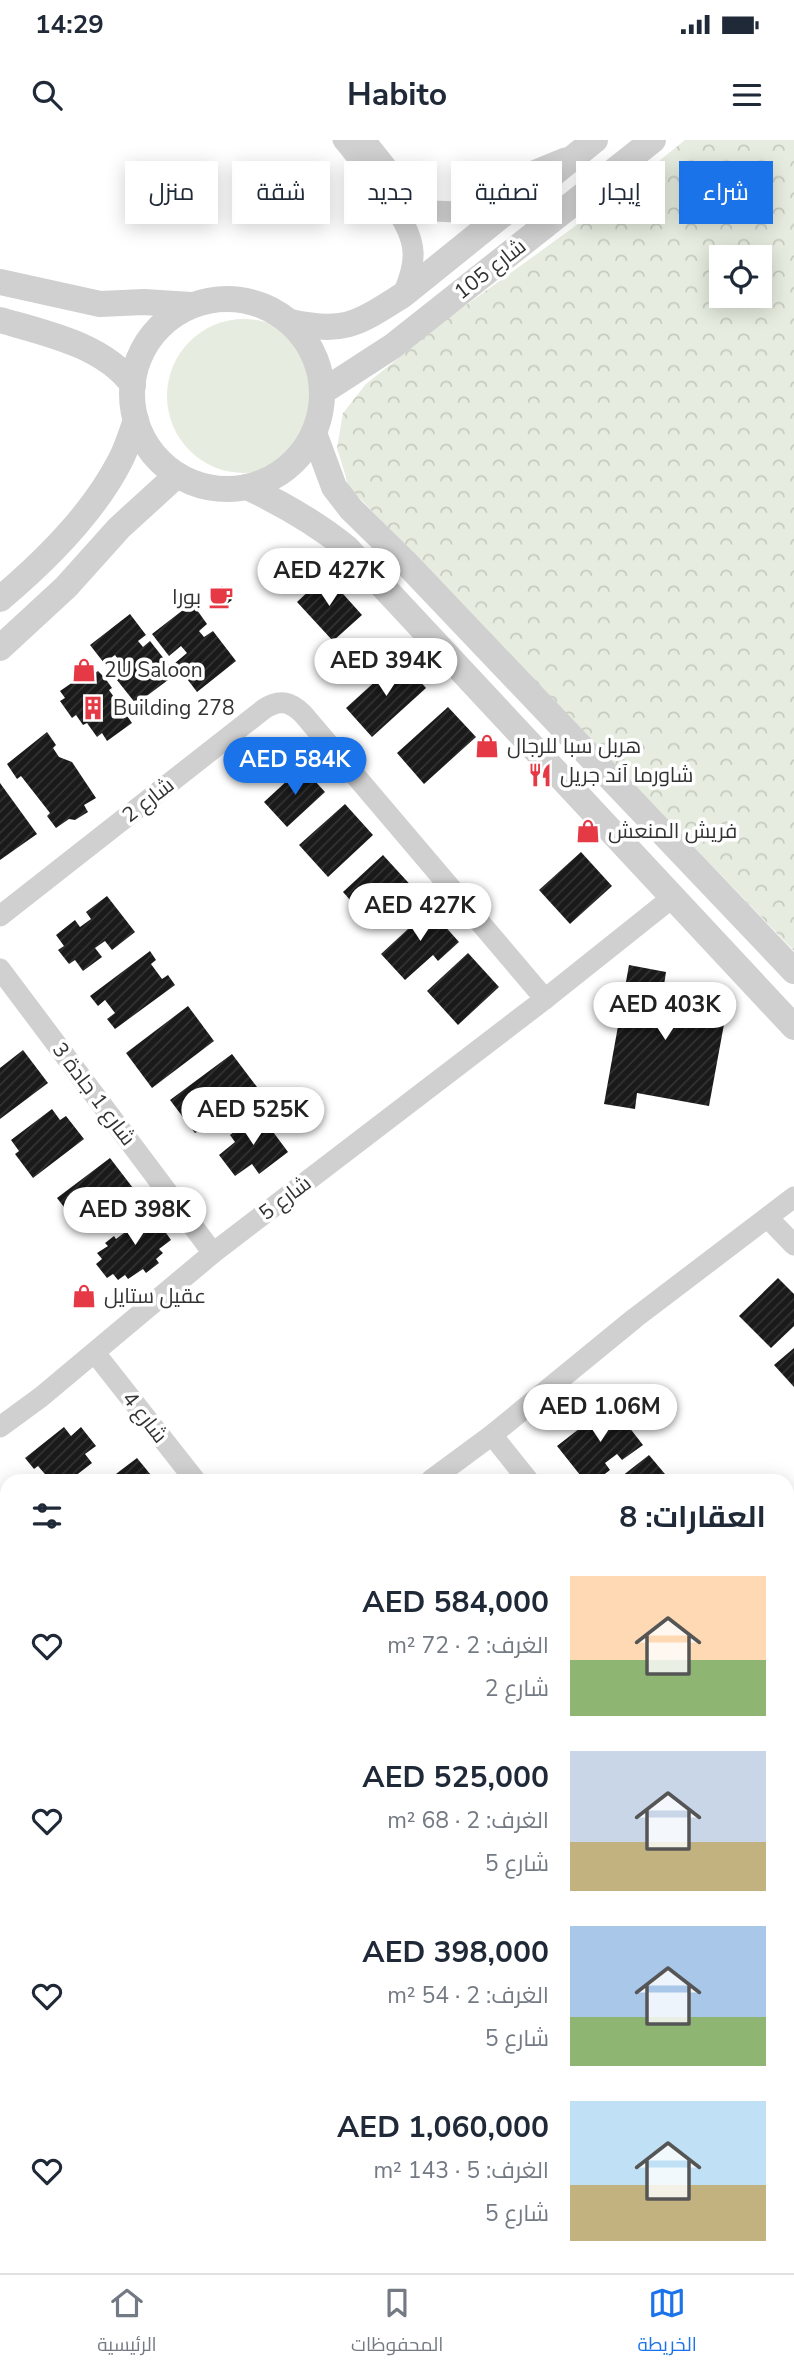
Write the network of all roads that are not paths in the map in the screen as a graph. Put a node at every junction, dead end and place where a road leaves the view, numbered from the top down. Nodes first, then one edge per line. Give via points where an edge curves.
1 (343, 140) edge
2 (365, 140) edge
3 (653, 140) edge
4 (586, 147) edge
5 (0, 282) edge
6 (403, 295) junction
7 (191, 305) junction
8 (0, 320) edge
9 (290, 322) junction
10 (133, 385) junction
11 (322, 392) junction
12 (136, 420) junction
13 (314, 433) junction
14 (177, 475) junction
15 (247, 487) junction
16 (0, 599) edge
17 (0, 648) edge
18 (673, 897) junction
19 (0, 916) edge
20 (0, 970) edge
21 (794, 971) edge
22 (545, 999) junction
23 (794, 1027) edge
24 (794, 1197) edge
25 (768, 1218) junction
26 (794, 1245) edge
27 (213, 1253) junction
28 (95, 1353) junction
29 (0, 1427) edge
30 (492, 1435) junction
31 (190, 1474) edge
32 (439, 1474) edge
33 (523, 1474) edge

1 - 6 street via 410,232 414,255
2 - 4 street via 413,200 446,213 468,208 526,174
3 - 11 street, شارع 105 via 393,346
4 - 6 street, شارع 105
5 - 7 street via 100,304
6 - 9 street, شارع 105 via 354,324 319,328
7 - 9 street via 216,299 243,300 268,307
7 - 10 street via 150,337 138,360
8 - 10 street via 96,352
9 - 11 street via 307,342 318,366
10 - 12 street
11 - 13 street
12 - 14 street via 145,442
12 - 16 street via 120,460 97,498 50,554
13 - 15 street via 298,457 275,477
13 - 21 street via 334,487 351,509
14 - 15 street via 223,489
14 - 17 street
15 - 18 street via 288,506 347,548
18 - 22 street, شارع 5
18 - 23 street
19 - 22 street, شارع 2 via 264,709 284,702 303,714
20 - 27 street, شارع 1 جادة 3
22 - 27 street, شارع 5
24 - 25 street
25 - 26 street
25 - 30 street via 635,1318
27 - 28 street, شارع 5
28 - 29 street, شارع 5
28 - 31 street, شارع 4
30 - 32 street
30 - 33 street

